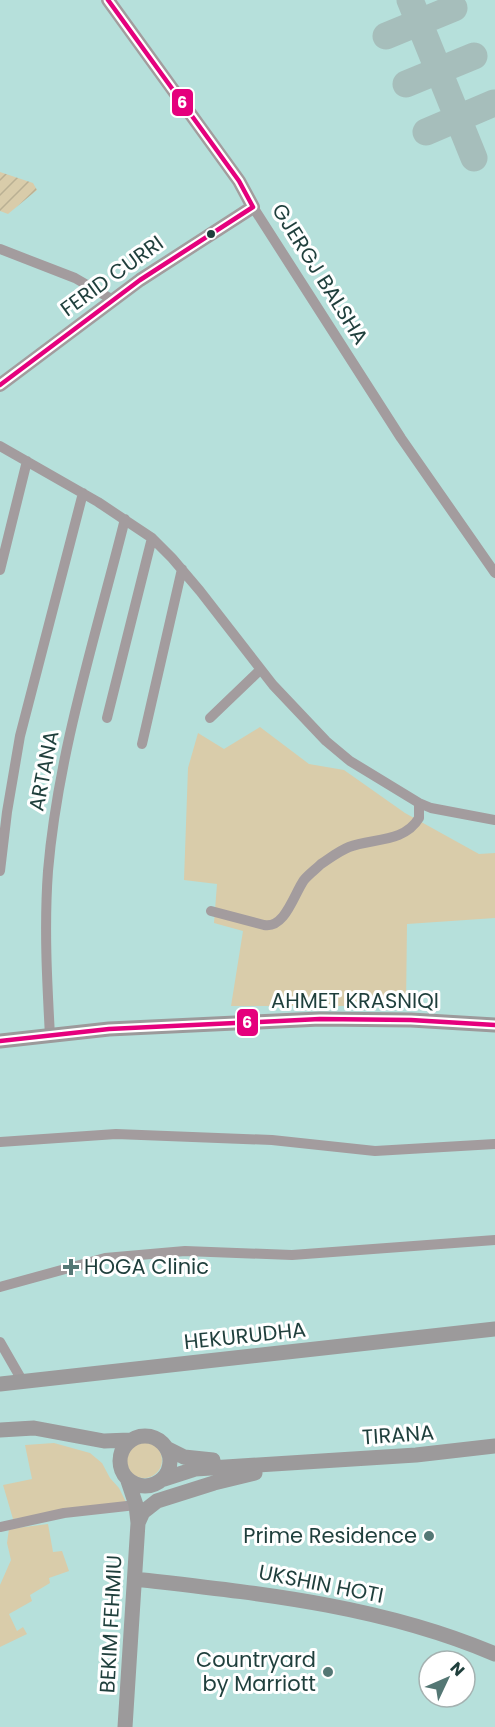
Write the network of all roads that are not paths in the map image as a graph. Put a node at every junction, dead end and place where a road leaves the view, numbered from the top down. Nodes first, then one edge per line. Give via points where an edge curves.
1 (108, 0) edge
2 (253, 207) junction
3 (0, 249) edge
4 (113, 300) junction
5 (0, 385) edge
6 (0, 446) edge
7 (27, 461) junction
8 (83, 493) junction
9 (125, 519) junction
10 (152, 538) junction
11 (182, 569) junction
12 (0, 570) edge
13 (495, 573) edge
14 (261, 670) junction
15 (107, 718) dead end
16 (210, 718) dead end
17 (142, 744) dead end
18 (419, 803) junction
19 (495, 820) edge
20 (0, 871) edge
21 (211, 911) dead end
22 (495, 1025) edge
23 (50, 1036) junction
24 (0, 1041) edge
25 (0, 1142) edge
26 (495, 1144) edge
27 (495, 1240) edge
28 (0, 1287) edge
29 (495, 1329) edge
30 (0, 1342) edge
31 (23, 1382) junction
32 (0, 1384) edge
33 (0, 1430) edge
34 (67, 1434) junction
35 (130, 1440) junction
36 (495, 1446) edge
37 (168, 1449) junction
38 (119, 1462) junction
39 (303, 1462) junction
40 (128, 1480) junction
41 (160, 1481) junction
42 (136, 1504) junction
43 (138, 1523) junction
44 (0, 1527) edge
45 (135, 1579) junction
46 (495, 1654) edge
47 (125, 1727) edge

1 - 2 street, GJERGJ BALSHA
2 - 4 street, FERID CURRI
2 - 13 street, GJERGJ BALSHA via 401,438
3 - 4 street via 75,278
4 - 5 street, FERID CURRI
6 - 7 street
7 - 8 street
7 - 12 street
8 - 9 street
8 - 20 street via 20,736
9 - 10 street
9 - 23 street, ARTANA via 76,712 52,839 47,950
10 - 11 street
10 - 15 street
11 - 14 street
11 - 17 street
14 - 16 street
14 - 18 street via 338,752
18 - 19 street
18 - 21 street via 419,818 400,835 351,846 320,865 270,926
22 - 23 main road, AHMET KRASNIQI via 320,1019 109,1029
23 - 24 main road, AHMET KRASNIQI
25 - 26 street via 116,1134 272,1140 375,1151
27 - 28 street via 292,1255 185,1251 105,1258
29 - 31 main road, HEKURUDHA
30 - 31 street
31 - 32 main road, HEKURUDHA
33 - 34 main road via 34,1428
34 - 35 main road via 104,1441
34 - 38 main road
35 - 37 main road via 155,1438
35 - 38 main road
36 - 39 main road, TIRANA
37 - 39 main road, TIRANA via 195,1459
37 - 41 main road via 170,1465
38 - 40 main road
39 - 41 main road, TIRANA via 195,1469
39 - 43 main road via 214,1482 157,1501 143,1512
40 - 41 main road via 141,1487
40 - 42 main road, BEKIM FEHMIU
41 - 43 main road, BEKIM FEHMIU
42 - 43 main road, BEKIM FEHMIU
42 - 44 street via 64,1513
43 - 45 main road, BEKIM FEHMIU
45 - 46 main road, UKSHIN HOTI via 260,1593 336,1607 425,1628
45 - 47 main road, BEKIM FEHMIU

